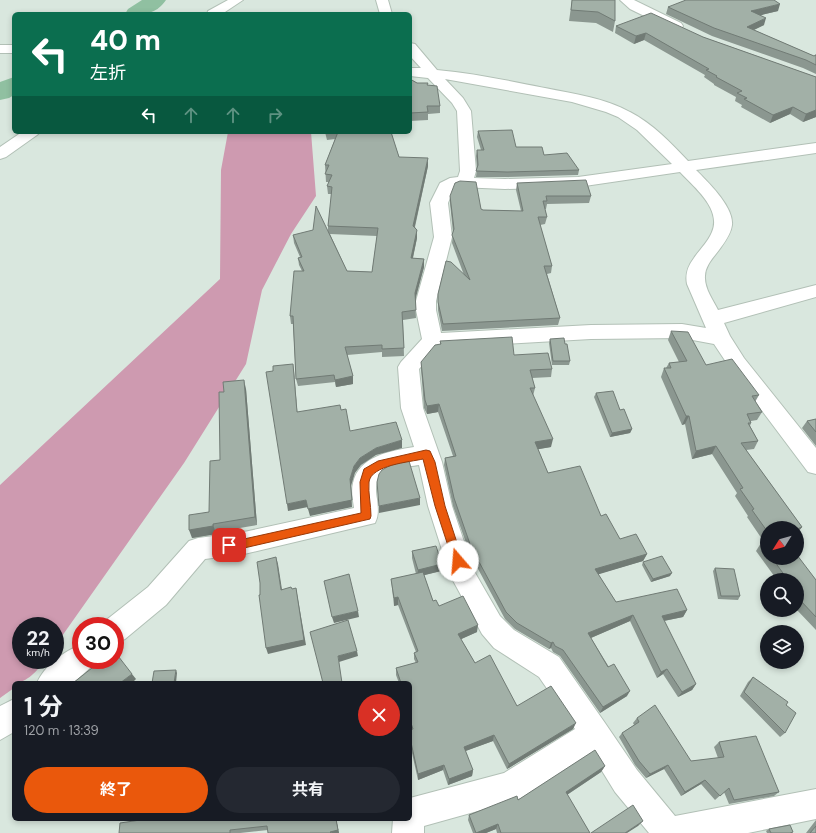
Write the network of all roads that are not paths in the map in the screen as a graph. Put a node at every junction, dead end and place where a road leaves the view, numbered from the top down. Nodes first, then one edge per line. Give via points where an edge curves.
1 (236, 0) edge
2 (382, 0) edge
3 (626, 0) edge
4 (216, 12) edge
5 (385, 12) edge
6 (684, 30) edge
7 (0, 49) edge
8 (12, 49) edge
9 (412, 49) edge
10 (412, 72) edge
11 (432, 73) junction
12 (29, 134) edge
13 (816, 148) edge
14 (0, 154) edge
15 (684, 167) junction
16 (465, 182) junction
17 (816, 291) edge
18 (717, 329) junction
19 (432, 341) junction
20 (426, 454) junction
21 (816, 465) edge
22 (124, 623) edge
23 (72, 666) edge
24 (53, 681) edge
25 (12, 715) edge
26 (0, 725) edge
27 (595, 733) junction
28 (816, 804) edge
29 (412, 813) edge
30 (409, 821) edge
31 (408, 833) edge
32 (669, 833) edge

1 - 4 main road
2 - 5 main road
3 - 6 main road
7 - 8 main road
9 - 11 main road
10 - 11 main road
11 - 15 main road via 562,96 607,108 635,121
11 - 16 main road via 464,111 468,171
12 - 14 main road
13 - 15 main road
15 - 16 main road via 578,182
15 - 18 main road via 709,192 723,217 723,229 701,261 695,277
16 - 19 main road via 456,182 446,187 439,203 442,237 426,301
17 - 18 main road
18 - 19 main road via 591,332
18 - 21 main road via 737,363
19 - 20 main road via 408,367 412,408
20 - 22 main road via 378,465 368,472 365,482 366,516 244,543 198,549 157,596
20 - 27 main road via 462,575 491,625 504,639 549,667
23 - 24 main road
25 - 26 main road
27 - 29 main road via 510,787
27 - 32 main road via 626,780
28 - 32 main road
30 - 31 main road

